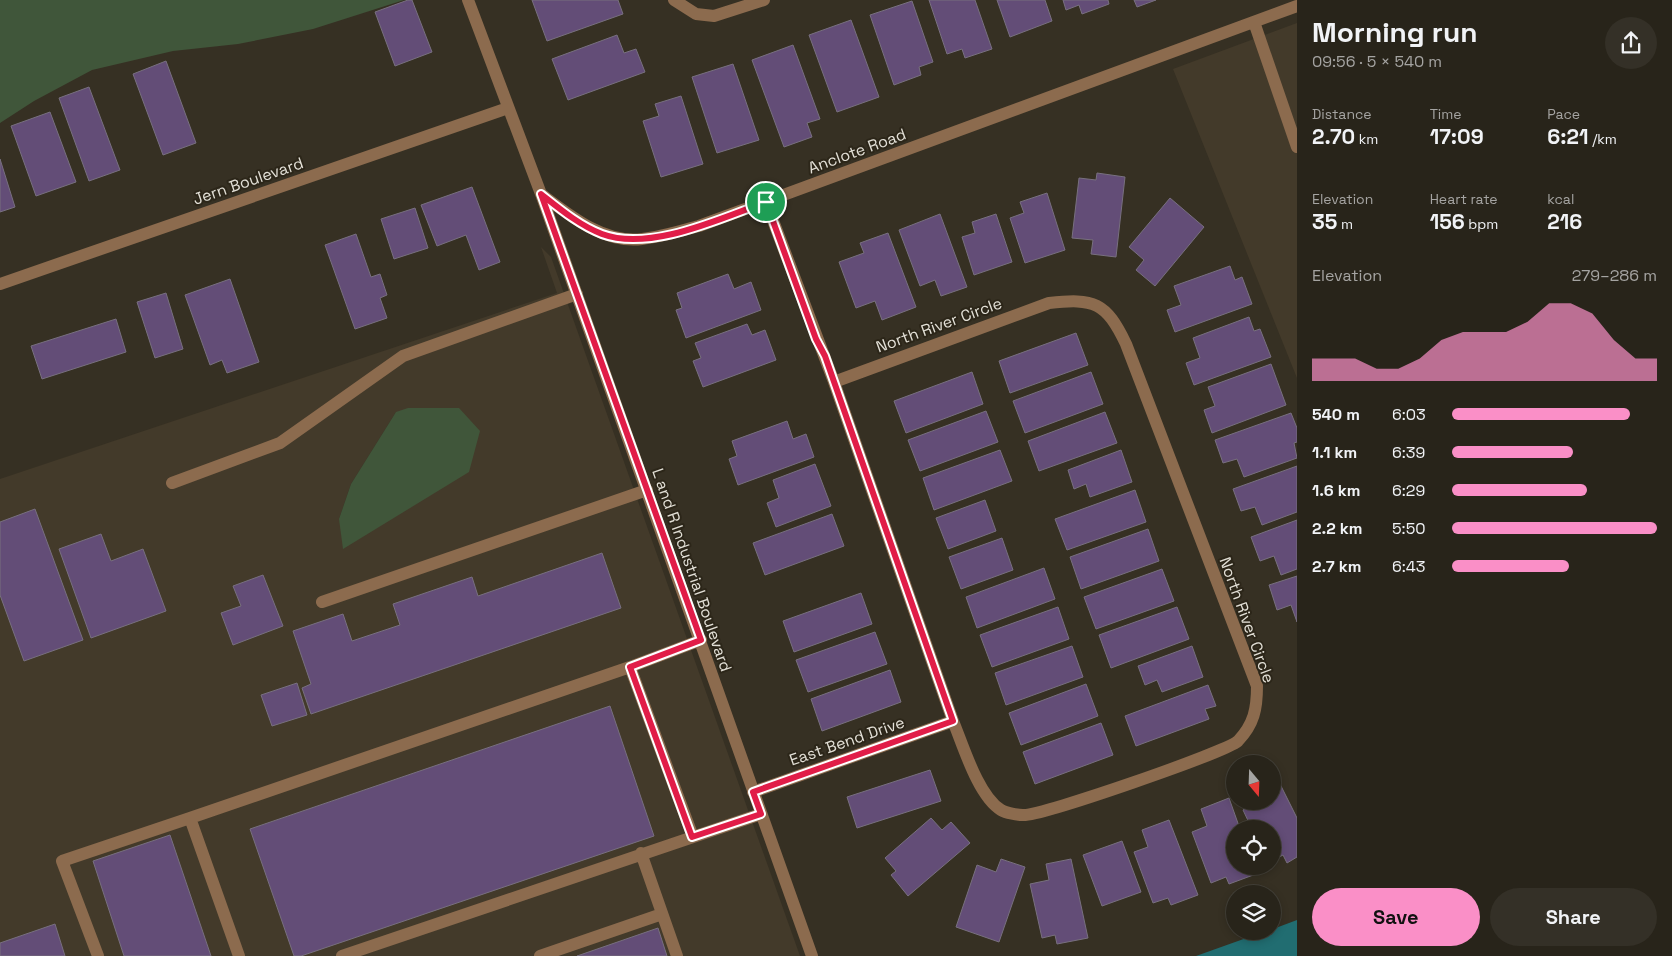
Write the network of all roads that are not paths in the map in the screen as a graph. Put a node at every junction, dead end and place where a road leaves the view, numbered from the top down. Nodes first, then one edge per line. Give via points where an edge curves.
1 (468, 0) edge
2 (674, 0) edge
3 (764, 0) edge
4 (1297, 6) edge
5 (1254, 22) junction
6 (508, 108) junction
7 (1297, 147) edge
8 (541, 194) junction
9 (766, 202) junction
10 (0, 284) edge
11 (577, 294) junction
12 (834, 382) junction
13 (172, 484) dead end
14 (647, 490) junction
15 (322, 602) dead end
16 (701, 640) junction
17 (630, 667) junction
18 (953, 721) junction
19 (753, 792) junction
20 (761, 814) junction
21 (190, 818) junction
22 (692, 837) junction
23 (642, 854) junction
24 (662, 914) junction
25 (98, 956) edge
26 (239, 956) edge
27 (342, 956) edge
28 (540, 956) edge
29 (677, 956) edge
30 (812, 956) edge

1 - 6 street
2 - 3 street via 696,14 714,16
4 - 5 street, Anclote Road
5 - 7 street
5 - 9 street, Anclote Road
6 - 8 street
6 - 10 street, Jern Boulevard
8 - 9 street, Anclote Road via 573,219 604,235 640,240 699,226
8 - 11 street, L and R Industrial Boulevard
9 - 12 street, North River Circle
11 - 13 street via 403,356 280,443
11 - 14 street, L and R Industrial Boulevard
12 - 18 street, North River Circle
12 - 18 street, North River Circle via 1050,303 1078,300 1097,305 1115,320 1126,344 1257,686 1253,722 1236,743 1141,780 1024,816 1001,811 989,798 975,775
14 - 15 street
14 - 16 street, L and R Industrial Boulevard
16 - 17 street
16 - 19 street, L and R Industrial Boulevard
17 - 21 street
17 - 22 street
18 - 19 street, East Bend Drive
19 - 20 street, L and R Industrial Boulevard
20 - 22 street
20 - 30 street, L and R Industrial Boulevard
21 - 25 street via 62,860
21 - 26 street
22 - 23 street
23 - 24 street
23 - 27 street
24 - 28 street
24 - 29 street

